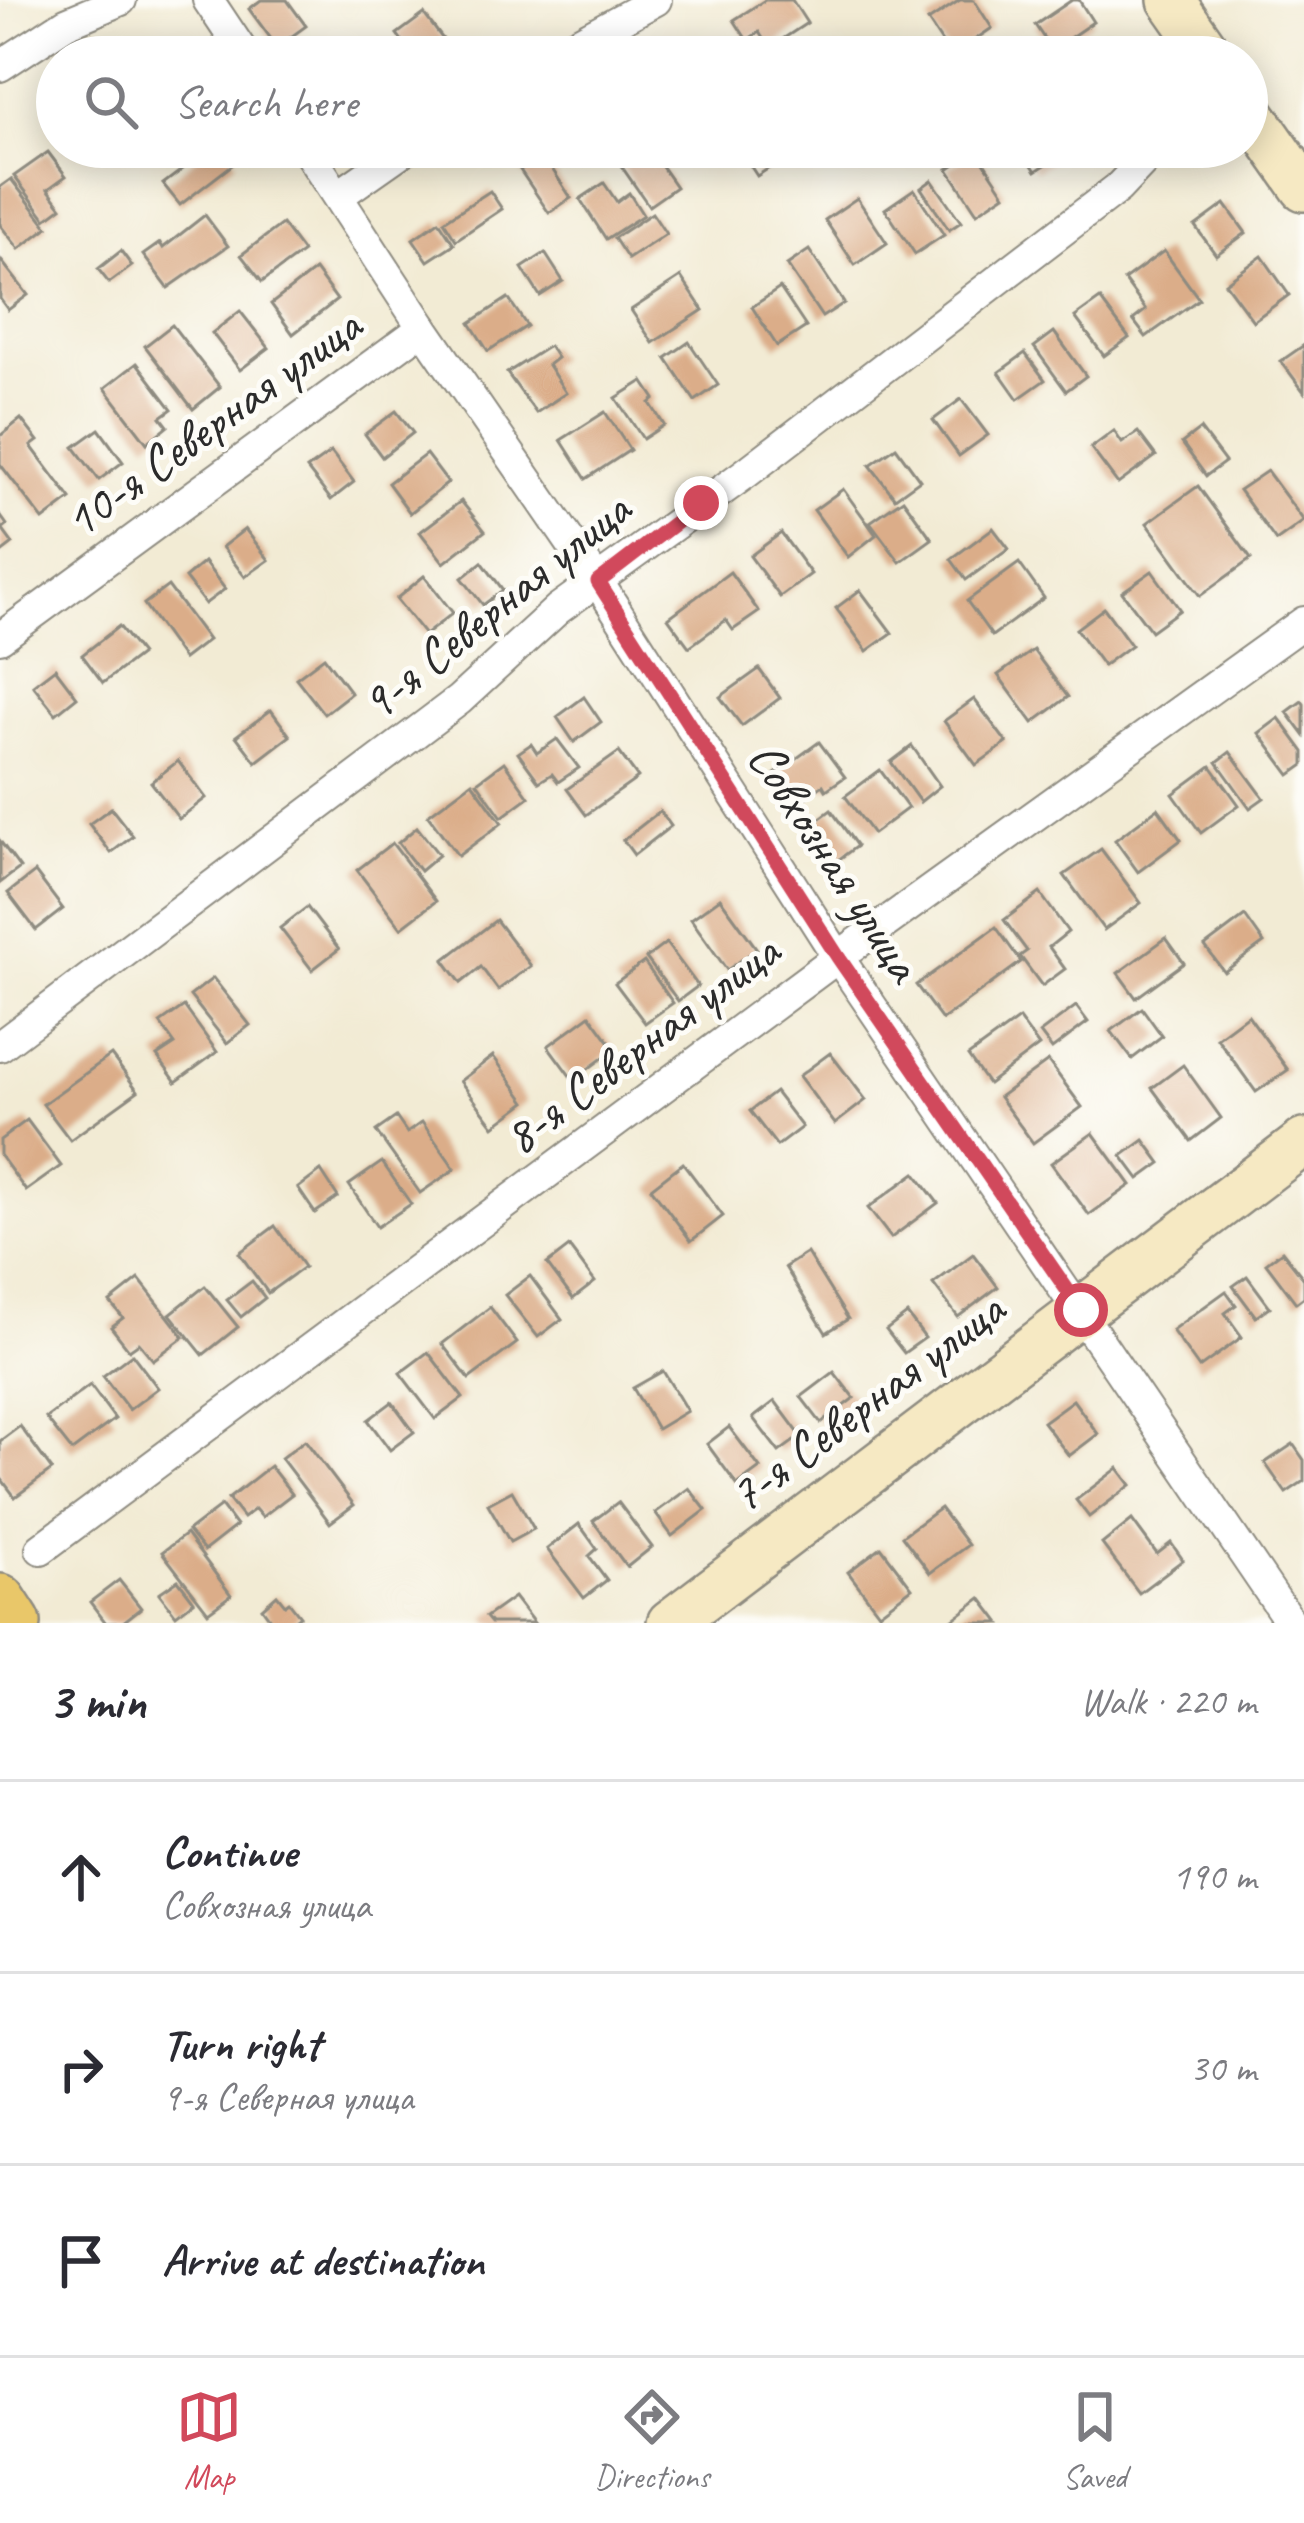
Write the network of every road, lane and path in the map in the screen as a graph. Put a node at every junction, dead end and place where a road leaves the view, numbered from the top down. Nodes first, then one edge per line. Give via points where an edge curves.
1 (121, 0) edge
2 (208, 0) edge
3 (656, 0) edge
4 (1171, 0) edge
5 (45, 36) edge
6 (232, 36) edge
7 (590, 36) edge
8 (1196, 36) edge
9 (36, 42) edge
10 (0, 66) edge
11 (1268, 137) edge
12 (319, 168) edge
13 (378, 168) edge
14 (1137, 168) edge
15 (1304, 188) edge
16 (338, 196) junction
17 (423, 328) junction
18 (598, 582) junction
19 (1304, 622) edge
20 (0, 638) edge
21 (838, 957) junction
22 (0, 1046) edge
23 (1304, 1142) edge
24 (1081, 1310) junction
25 (40, 1549) dead end
26 (0, 1600) edge
27 (15, 1623) edge
28 (670, 1623) edge
29 (1291, 1623) edge

1 - 5 street
2 - 6 street
3 - 7 street
4 - 8 main road
9 - 10 street
11 - 15 main road
12 - 16 street, Совхозная улица
13 - 16 street
14 - 18 street, 9-я Северная улица
16 - 17 street, Совхозная улица
17 - 18 street, Совхозная улица
17 - 20 street, 10-я Северная улица
18 - 21 street, Совхозная улица
18 - 22 street, 9-я Северная улица via 459,700
19 - 21 street, 8-я Северная улица
21 - 24 street, Совхозная улица
21 - 25 street, 8-я Северная улица
23 - 24 main road, 7-я Северная улица
24 - 28 main road, 7-я Северная улица
24 - 29 street, Совхозная улица
26 - 27 main road

